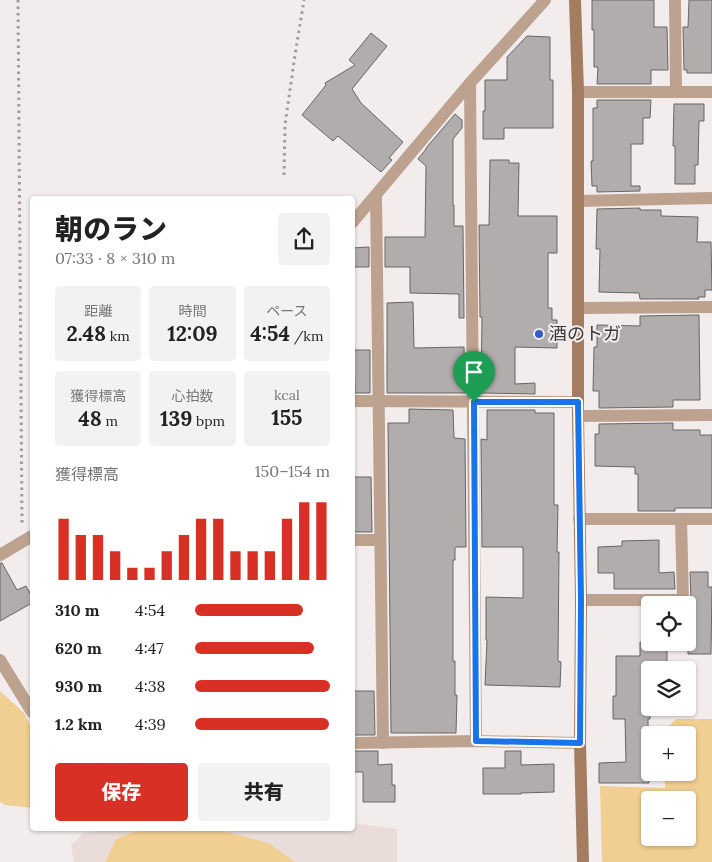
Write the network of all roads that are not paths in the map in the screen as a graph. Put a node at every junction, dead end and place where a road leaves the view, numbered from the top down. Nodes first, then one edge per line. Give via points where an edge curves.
1 (545, 0) edge
2 (575, 0) edge
3 (675, 0) edge
4 (470, 83) junction
5 (578, 92) junction
6 (676, 92) junction
7 (712, 92) edge
8 (376, 196) junction
9 (712, 198) edge
10 (578, 201) junction
11 (355, 220) edge
12 (712, 307) edge
13 (578, 308) junction
14 (378, 401) junction
15 (355, 402) edge
16 (474, 402) junction
17 (578, 402) junction
18 (712, 415) edge
19 (578, 416) junction
20 (579, 519) junction
21 (712, 519) edge
22 (681, 520) junction
23 (27, 539) edge
24 (355, 540) edge
25 (380, 540) junction
26 (0, 554) edge
27 (581, 600) junction
28 (0, 660) edge
29 (30, 709) edge
30 (476, 741) junction
31 (355, 743) edge
32 (383, 743) junction
33 (580, 743) junction
34 (583, 862) edge

1 - 4 street
2 - 5 street
3 - 6 street
4 - 8 street
4 - 16 street
5 - 6 street
5 - 10 street
6 - 7 street
8 - 11 street
8 - 14 street
9 - 10 street
10 - 13 street
12 - 13 street
13 - 17 street
14 - 15 street
14 - 16 street
14 - 25 street
16 - 17 street
16 - 30 street
17 - 19 street
18 - 19 street
19 - 20 street
20 - 22 street
20 - 27 street
21 - 22 street
22 - 27 street via 683,600
23 - 26 street
24 - 25 street
25 - 32 street
27 - 33 street
28 - 29 street
30 - 32 street
30 - 33 street
31 - 32 street
33 - 34 street

